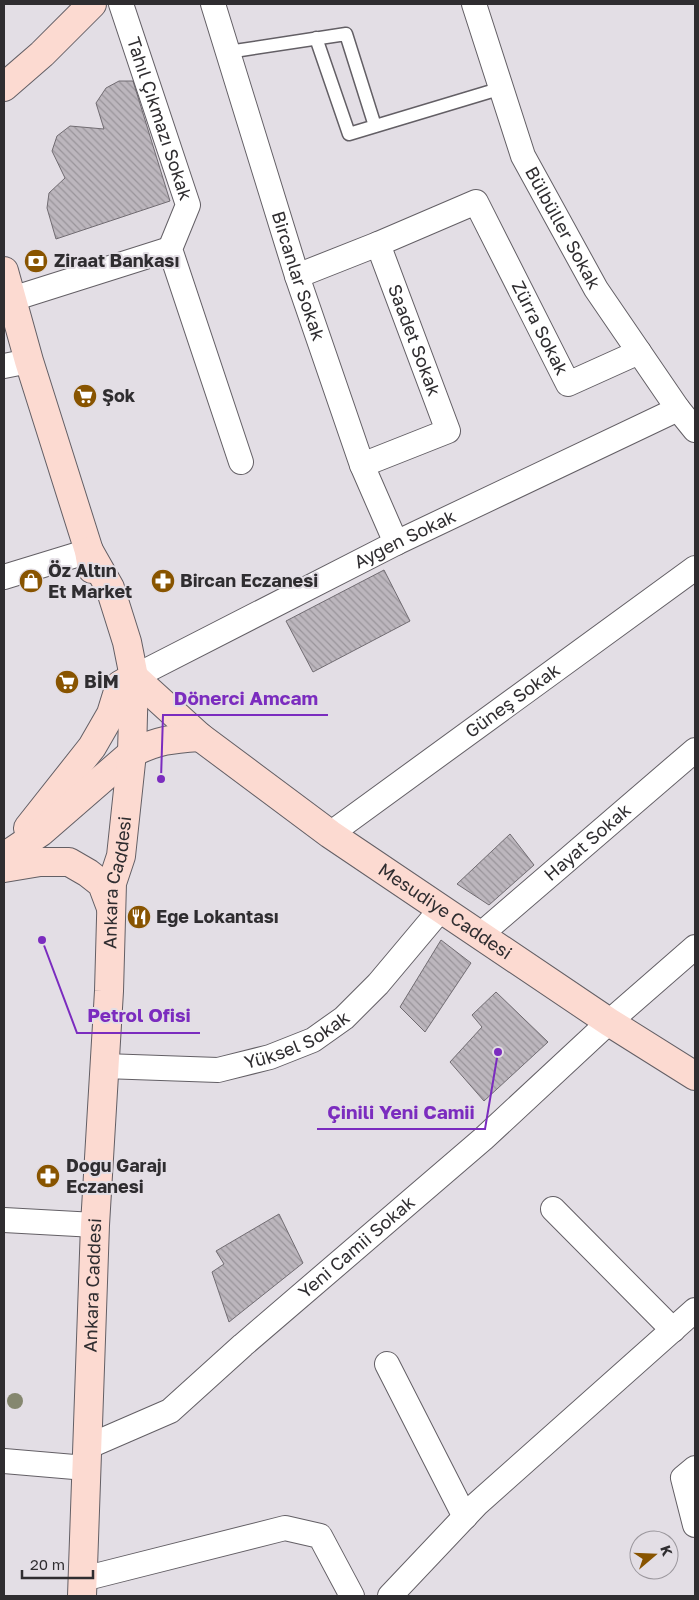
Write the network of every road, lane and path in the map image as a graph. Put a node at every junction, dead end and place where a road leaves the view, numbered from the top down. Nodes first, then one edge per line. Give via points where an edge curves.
1 (121, 4) edge
2 (213, 4) edge
3 (474, 4) edge
4 (89, 5) edge
5 (316, 38) junction
6 (228, 52) junction
7 (4, 87) edge
8 (502, 88) junction
9 (375, 126) junction
10 (378, 244) junction
11 (170, 249) junction
12 (4, 271) edge
13 (297, 276) junction
14 (12, 299) junction
15 (639, 352) junction
16 (17, 363) edge
17 (678, 409) junction
18 (695, 430) edge
19 (242, 462) dead end
20 (362, 465) junction
21 (396, 544) junction
22 (89, 551) junction
23 (695, 568) edge
24 (4, 577) edge
25 (127, 681) junction
26 (200, 737) junction
27 (113, 747) junction
28 (695, 750) edge
29 (111, 771) junction
30 (330, 834) junction
31 (6, 859) edge
32 (111, 896) junction
33 (441, 909) junction
34 (480, 935) junction
35 (695, 947) edge
36 (609, 1022) junction
37 (104, 1066) junction
38 (695, 1076) edge
39 (553, 1209) dead end
40 (4, 1220) edge
41 (95, 1225) junction
42 (695, 1310) edge
43 (673, 1330) junction
44 (387, 1364) dead end
45 (87, 1458) junction
46 (4, 1461) edge
47 (695, 1468) edge
48 (465, 1517) junction
49 (695, 1526) edge
50 (83, 1588) edge
51 (352, 1596) edge
52 (390, 1596) edge

1 - 11 street, Tahıl Çıkmazı Sokak via 188,205
2 - 6 street, Bircanlar Sokak
3 - 8 street, Bülbüller Sokak
4 - 7 main road via 42,54
5 - 6 lane
5 - 9 lane via 346,34
5 - 9 lane via 349,134
6 - 13 street, Bircanlar Sokak
8 - 9 lane
8 - 15 street, Bülbüller Sokak via 523,156 596,289
10 - 13 street
10 - 15 street, Zürra Sokak via 476,202 568,384
10 - 20 street, Saadet Sokak via 448,431
11 - 14 street
11 - 19 street
12 - 14 main road, Ankara Caddesi
13 - 20 street, Bircanlar Sokak
14 - 16 main road, Ankara Caddesi
15 - 17 street, Bülbüller Sokak
16 - 22 main road, Ankara Caddesi
17 - 18 street, Bülbüller Sokak
17 - 21 street, Aygen Sokak
20 - 21 street, Bircanlar Sokak
21 - 25 street, Aygen Sokak
22 - 24 street
22 - 25 main road, Ankara Caddesi via 110,588 127,642
23 - 30 street, Güneş Sokak
25 - 26 main road, Mesudiye Caddesi
25 - 27 main road, Ankara Caddesi
25 - 27 main road via 111,714
26 - 27 main road
26 - 30 main road, Mesudiye Caddesi
27 - 29 main road
27 - 31 main road via 34,819
27 - 32 main road, Ankara Caddesi via 121,856
28 - 34 street, Hayat Sokak
29 - 31 main road
29 - 32 main road via 105,853
30 - 33 main road, Mesudiye Caddesi
31 - 32 main road via 68,862 102,884
32 - 37 main road, Ankara Caddesi
33 - 34 main road, Mesudiye Caddesi
33 - 37 street, Yüksel Sokak via 378,984 344,1018 312,1040 270,1057 218,1070
34 - 36 main road, Mesudiye Caddesi
35 - 36 street, Yeni Camii Sokak
36 - 38 main road, Mesudiye Caddesi
36 - 45 street, Yeni Camii Sokak via 483,1139 170,1411
37 - 41 main road, Ankara Caddesi
39 - 43 street
40 - 41 street
41 - 45 main road, Ankara Caddesi
42 - 43 street
43 - 48 street
44 - 48 street
45 - 46 street
45 - 50 main road, Ankara Caddesi
47 - 49 street via 683,1478
48 - 52 street
50 - 51 street via 285,1528 320,1536

